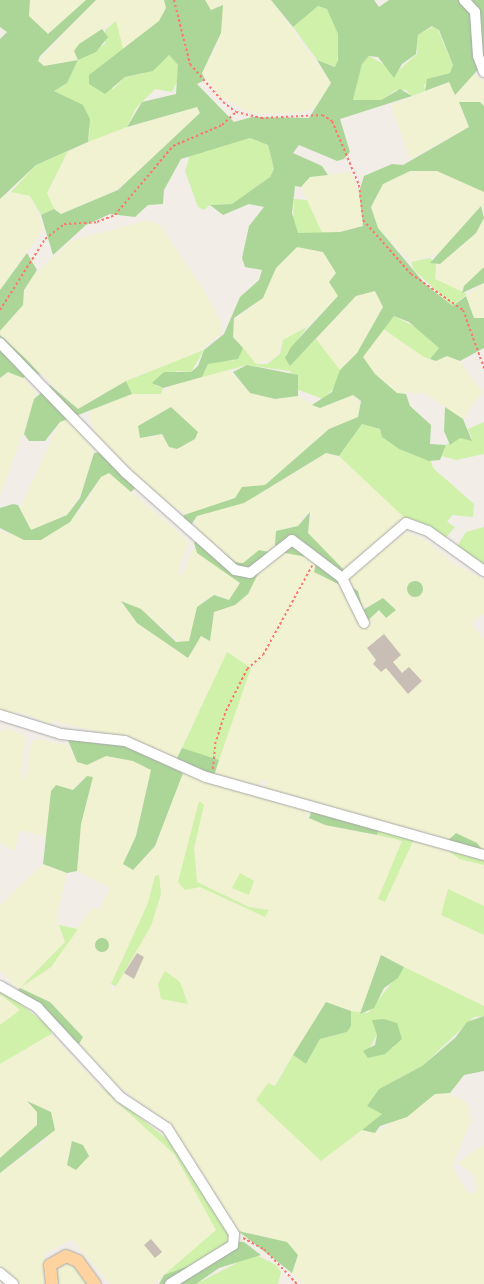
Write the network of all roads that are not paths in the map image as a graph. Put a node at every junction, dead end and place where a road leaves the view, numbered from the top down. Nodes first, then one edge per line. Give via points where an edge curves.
1 (464, 0) edge
2 (484, 72) edge
3 (0, 343) edge
4 (484, 571) edge
5 (342, 578) junction
6 (364, 623) dead end
7 (0, 715) edge
8 (484, 856) edge
9 (0, 986) edge
10 (0, 1273) edge
11 (13, 1284) edge
12 (52, 1284) edge
13 (95, 1284) edge
14 (170, 1284) edge

1 - 2 street via 475,12 478,56
3 - 5 street via 125,472 235,570 250,574 292,540
4 - 5 street via 428,531 406,524
5 - 6 street
7 - 8 street via 61,734 125,740 170,765 212,779
9 - 14 street via 37,1007 120,1097 167,1128 234,1234 227,1250
10 - 11 street
12 - 13 main road via 50,1265 66,1256 78,1261

